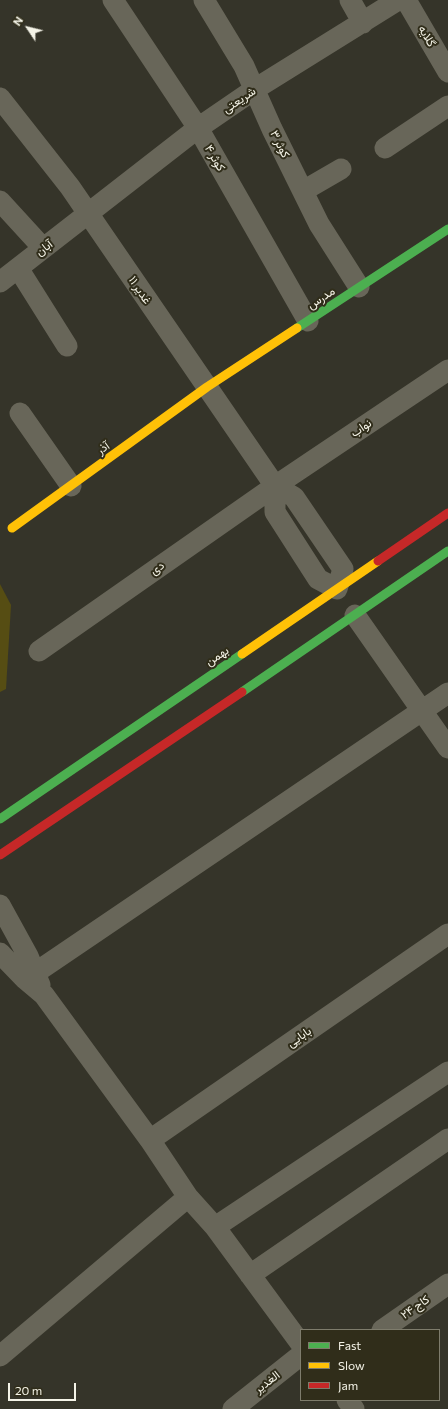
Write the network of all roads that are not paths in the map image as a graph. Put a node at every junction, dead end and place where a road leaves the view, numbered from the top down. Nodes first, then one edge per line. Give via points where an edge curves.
1 (113, 0) edge
2 (204, 0) edge
3 (350, 0) edge
4 (398, 0) edge
5 (406, 0) edge
6 (363, 22) junction
7 (448, 72) edge
8 (255, 90) junction
9 (0, 98) edge
10 (448, 106) edge
11 (198, 128) junction
12 (386, 148) dead end
13 (341, 169) dead end
14 (303, 191) junction
15 (0, 201) edge
16 (88, 214) junction
17 (448, 229) edge
18 (43, 248) junction
19 (18, 268) junction
20 (0, 282) edge
21 (359, 287) junction
22 (308, 321) junction
23 (67, 346) dead end
24 (448, 370) edge
25 (207, 387) junction
26 (20, 413) dead end
27 (71, 486) junction
28 (275, 486) junction
29 (448, 513) edge
30 (12, 528) dead end
31 (448, 552) edge
32 (340, 592) junction
33 (352, 612) junction
34 (38, 651) dead end
35 (448, 693) edge
36 (423, 711) junction
37 (448, 748) edge
38 (0, 819) edge
39 (0, 855) edge
40 (0, 905) edge
41 (448, 934) edge
42 (0, 953) edge
43 (35, 973) junction
44 (44, 995) junction
45 (448, 1072) edge
46 (448, 1139) edge
47 (150, 1140) junction
48 (188, 1197) junction
49 (215, 1228) junction
50 (250, 1275) junction
51 (448, 1284) edge
52 (383, 1329) edge
53 (300, 1343) edge
54 (0, 1356) edge
55 (300, 1356) edge
56 (348, 1401) edge
57 (233, 1409) edge
58 (354, 1409) edge

1 - 11 street, کوثر ۴
2 - 8 street, کوثر ۳ via 244,66
3 - 6 street
4 - 6 street, شریعتی
5 - 7 street, گلایه
6 - 8 street, شریعتی
8 - 11 street, شریعتی
8 - 14 street, کوثر ۳
9 - 16 street, غدیر ۱۱
10 - 12 street
11 - 16 street, شریعتی
11 - 22 street, کوثر ۴
13 - 14 street
14 - 21 street, کوثر ۳ via 319,224
15 - 18 street
16 - 18 street, آبان
16 - 25 street, غدیر ۱۱
17 - 21 street, مدرس
18 - 19 street, آبان
19 - 20 street, آبان
19 - 23 street
21 - 22 street, مدرس
22 - 25 street, مدرس
24 - 28 street, نواب
25 - 27 street, آذر
25 - 28 street, غدیر ۱۱
26 - 27 street
27 - 30 street, آذر
28 - 32 street via 294,497 343,569
28 - 34 street, دی
29 - 32 street, بهمن
31 - 33 street
32 - 38 street, بهمن
33 - 36 street
33 - 39 street
35 - 36 street
36 - 37 street
36 - 43 street
40 - 43 street
41 - 47 street, بابایی
42 - 44 street
43 - 44 street
44 - 47 street
45 - 49 street
46 - 50 street
47 - 48 street
48 - 49 street
48 - 54 street
49 - 50 street
50 - 53 street
51 - 52 street, کاج ۲۴
55 - 57 street, الغدیر
56 - 58 street

